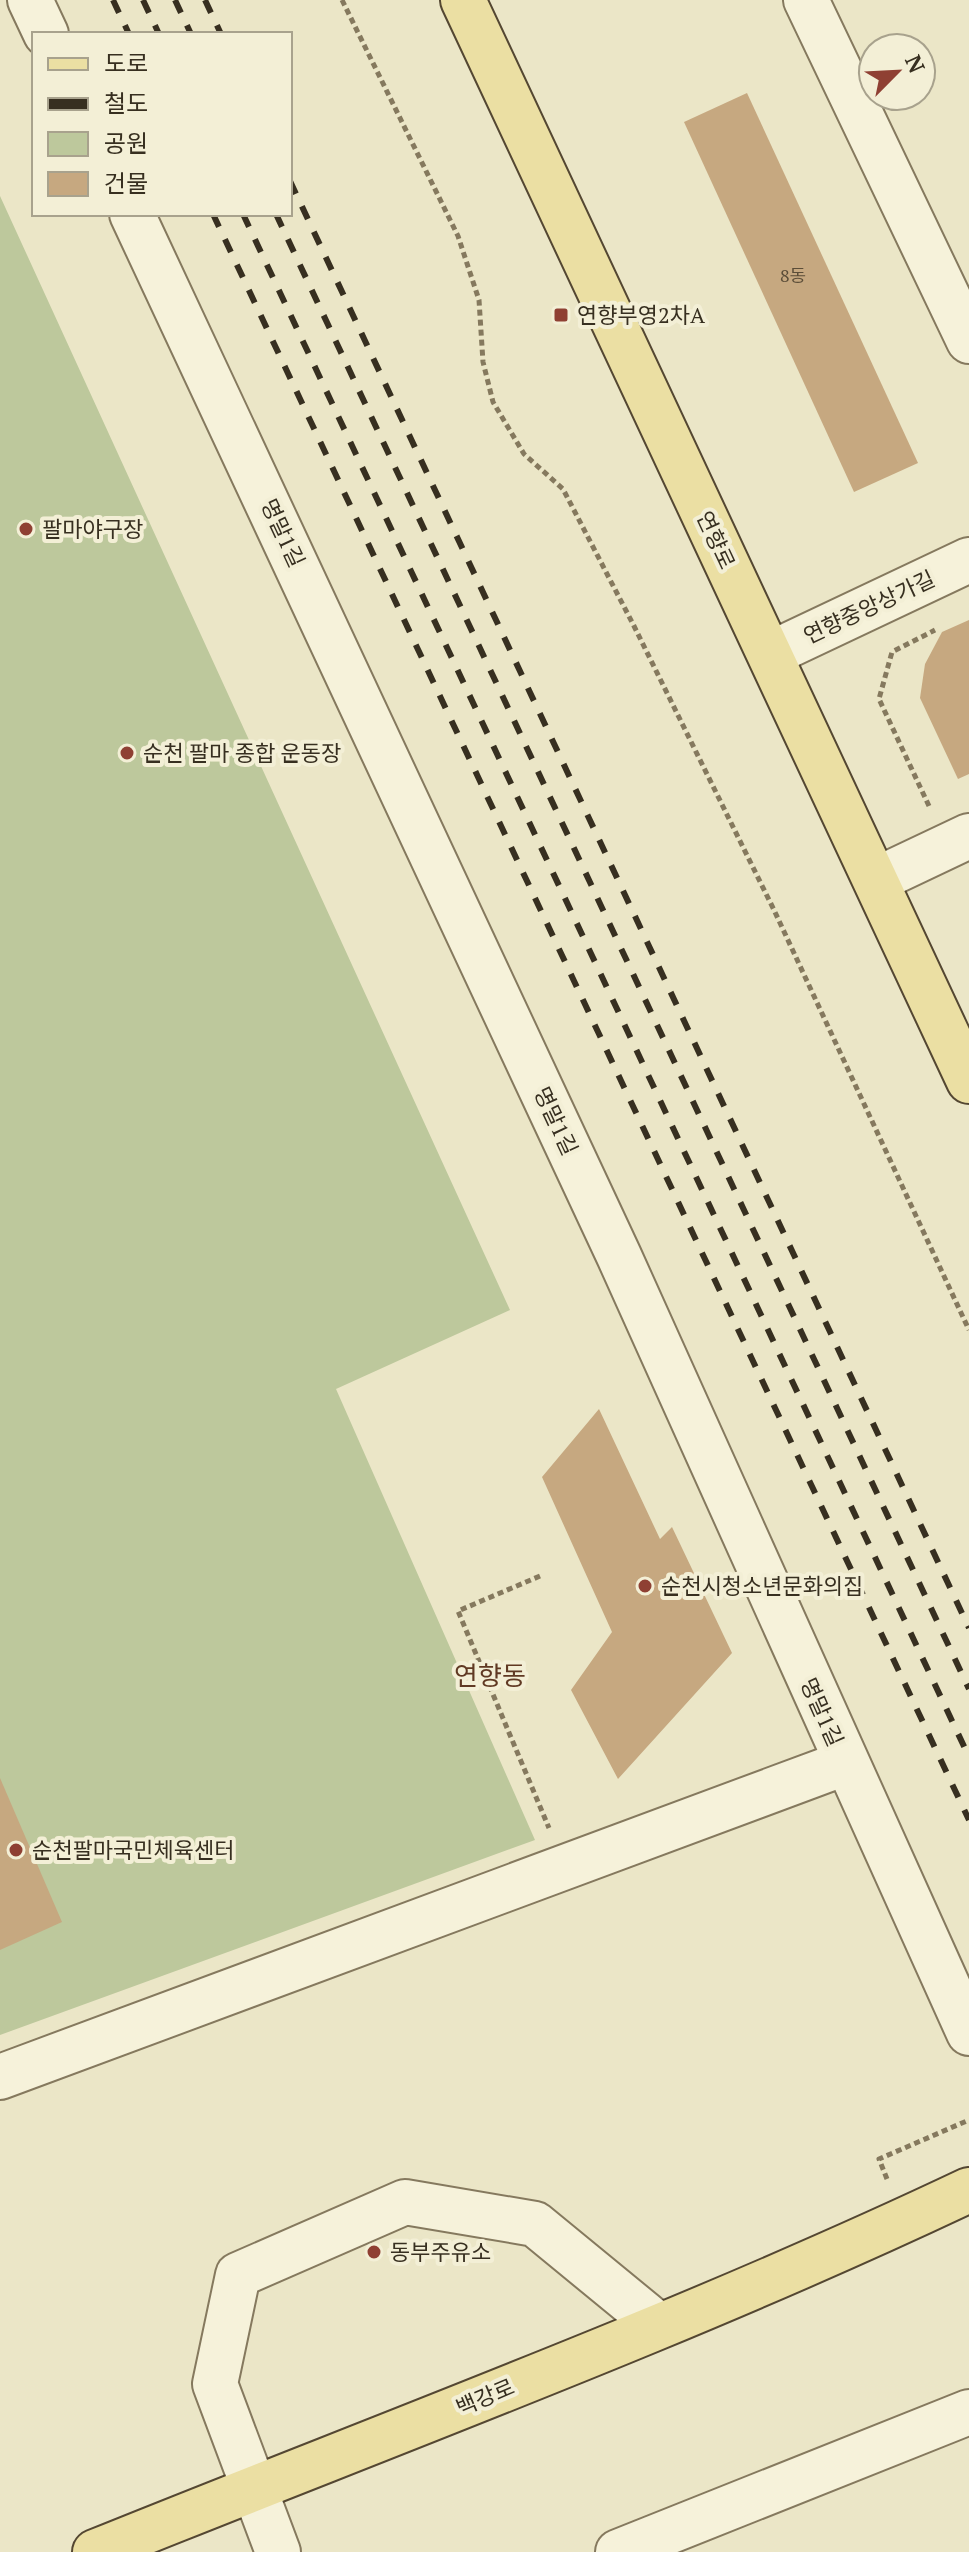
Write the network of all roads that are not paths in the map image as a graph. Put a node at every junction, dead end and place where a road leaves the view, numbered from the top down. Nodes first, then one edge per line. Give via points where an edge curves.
1 (30, 0) edge
2 (463, 0) edge
3 (806, 0) edge
4 (45, 32) edge
5 (133, 216) edge
6 (969, 341) edge
7 (969, 560) edge
8 (770, 654) junction
9 (958, 841) edge
10 (876, 880) junction
11 (969, 1081) edge
12 (845, 1763) junction
13 (969, 2033) edge
14 (0, 2077) edge
15 (969, 2190) edge
16 (658, 2325) junction
17 (969, 2412) edge
18 (252, 2488) junction
19 (95, 2552) edge
20 (278, 2552) edge
21 (618, 2552) edge

1 - 4 street
2 - 8 main road, 연향로
3 - 6 street
5 - 12 street, 명말1길 via 619,1256
7 - 8 street, 연향중앙상가길
8 - 10 main road, 연향로
9 - 10 street
10 - 11 main road, 연향로
12 - 13 street, 명말1길
12 - 14 street
15 - 16 main road, 백강로
16 - 18 main road, 백강로
16 - 18 street via 535,2224 405,2202 238,2275 215,2384
17 - 21 street
18 - 19 main road, 백강로
18 - 20 street

